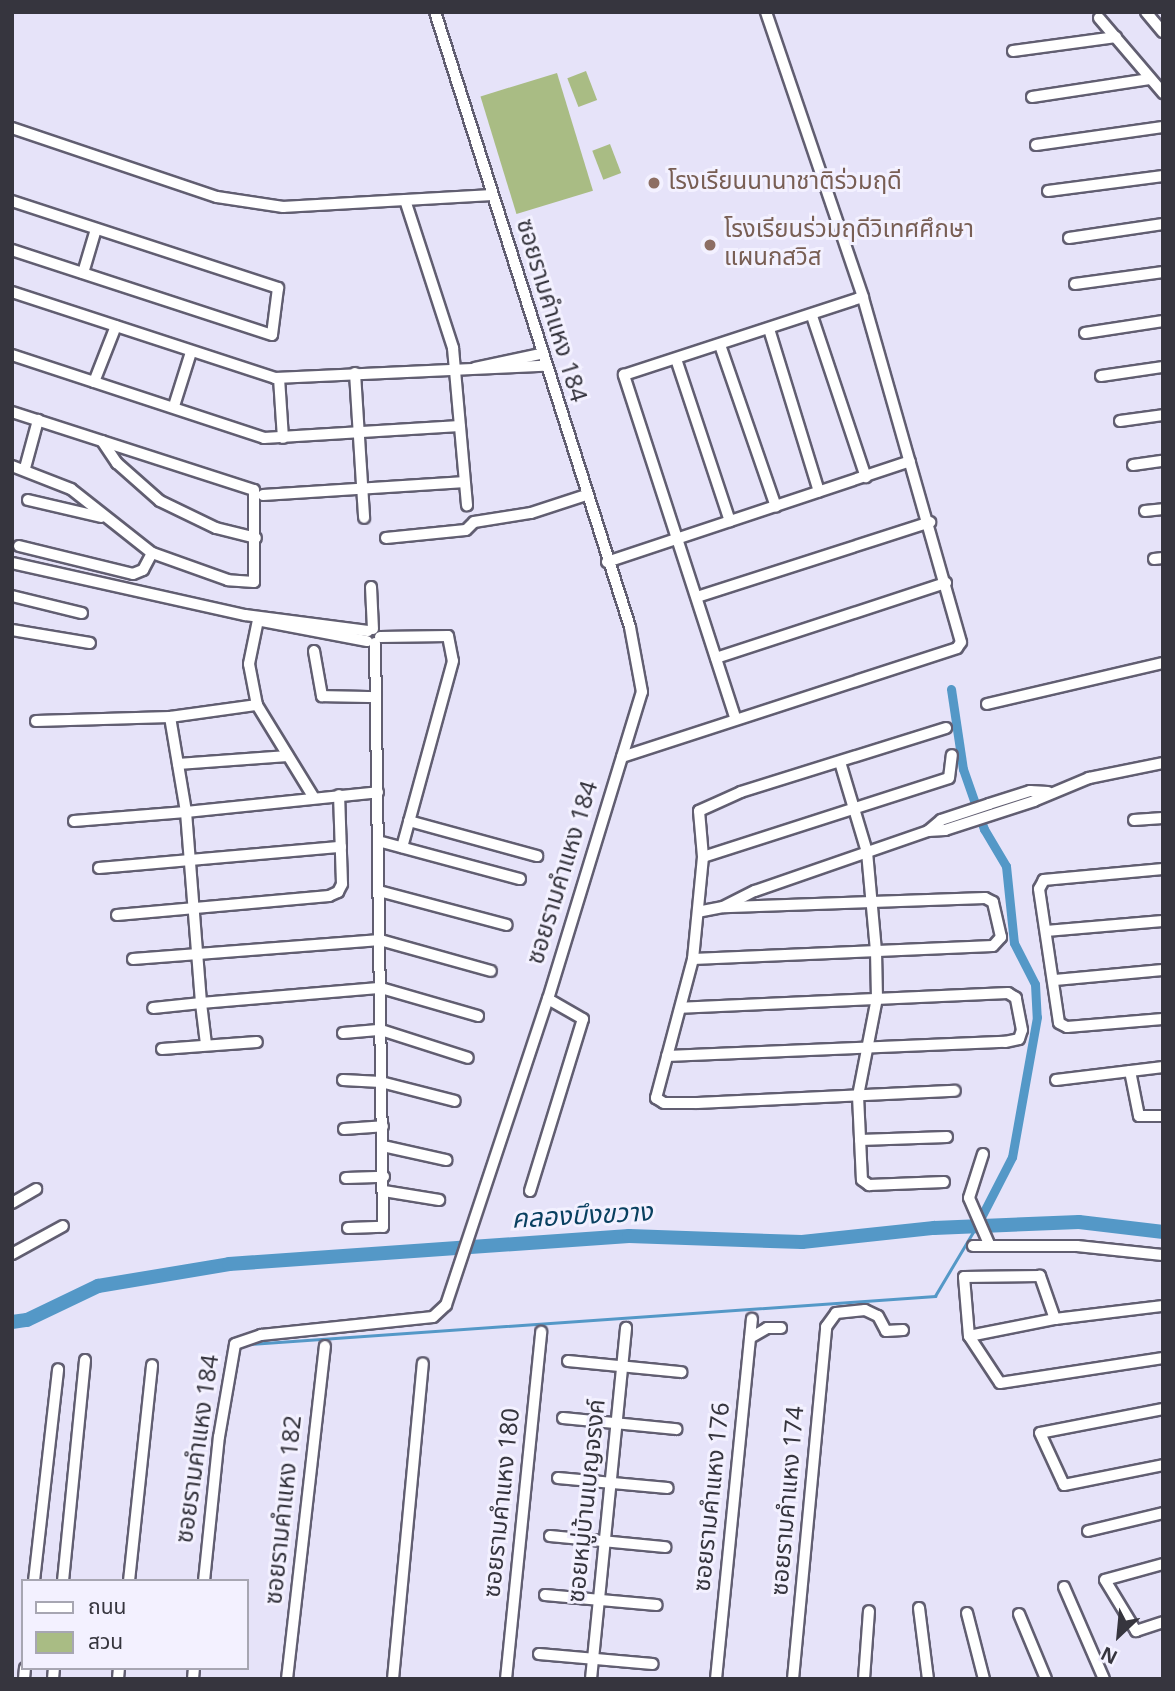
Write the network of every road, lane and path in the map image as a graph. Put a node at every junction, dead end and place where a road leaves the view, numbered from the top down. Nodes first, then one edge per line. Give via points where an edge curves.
1 (435, 12) edge
2 (766, 12) edge
3 (1146, 12) edge
4 (1099, 18) dead end
5 (1163, 32) edge
6 (1116, 37) junction
7 (1013, 51) dead end
8 (1150, 79) junction
9 (1163, 93) edge
10 (1032, 97) dead end
11 (1163, 127) edge
12 (12, 128) edge
13 (1036, 145) dead end
14 (1163, 176) edge
15 (1048, 191) dead end
16 (492, 195) junction
17 (405, 200) junction
18 (12, 201) edge
19 (1163, 224) edge
20 (96, 229) junction
21 (1069, 238) dead end
22 (12, 250) edge
23 (1163, 272) edge
24 (83, 273) junction
25 (1076, 284) dead end
26 (15, 293) edge
27 (863, 297) junction
28 (12, 306) edge
29 (812, 316) junction
30 (1163, 321) edge
31 (116, 326) junction
32 (769, 329) junction
33 (1085, 333) dead end
34 (720, 345) junction
35 (191, 352) junction
36 (540, 354) junction
37 (12, 355) edge
38 (676, 359) junction
39 (544, 366) junction
40 (1163, 367) edge
41 (455, 368) junction
42 (475, 368) junction
43 (355, 373) junction
44 (1101, 376) dead end
45 (279, 378) junction
46 (94, 382) junction
47 (174, 407) junction
48 (12, 412) edge
49 (1163, 415) edge
50 (38, 420) junction
51 (1120, 421) dead end
52 (460, 426) junction
53 (359, 433) junction
54 (283, 438) junction
55 (101, 440) junction
56 (910, 461) junction
57 (1163, 461) edge
58 (1133, 465) dead end
59 (12, 467) edge
60 (25, 468) junction
61 (866, 477) junction
62 (462, 482) junction
63 (363, 490) junction
64 (820, 492) junction
65 (264, 495) dead end
66 (586, 495) junction
67 (28, 500) dead end
68 (467, 505) dead end
69 (776, 507) junction
70 (1163, 509) edge
71 (1145, 511) dead end
72 (102, 517) junction
73 (364, 518) dead end
74 (730, 521) junction
75 (930, 522) junction
76 (256, 538) junction
77 (386, 538) dead end
78 (678, 539) junction
79 (19, 546) dead end
80 (152, 553) junction
81 (607, 562) junction
82 (12, 563) edge
83 (946, 583) junction
84 (371, 587) dead end
85 (12, 596) edge
86 (697, 597) junction
87 (82, 613) dead end
88 (245, 615) junction
89 (258, 620) junction
90 (316, 628) junction
91 (12, 631) edge
92 (373, 636) junction
93 (90, 643) dead end
94 (314, 651) dead end
95 (716, 658) junction
96 (1163, 663) edge
97 (376, 697) junction
98 (987, 704) dead end
99 (257, 705) junction
100 (170, 717) junction
101 (735, 717) junction
102 (36, 721) dead end
103 (946, 728) dead end
104 (952, 755) dead end
105 (288, 756) junction
106 (622, 757) junction
107 (840, 762) junction
108 (1163, 763) edge
109 (178, 764) junction
110 (378, 792) junction
111 (340, 796) junction
112 (314, 798) junction
113 (855, 808) junction
114 (186, 812) junction
115 (1163, 818) edge
116 (1135, 820) dead end
117 (74, 821) dead end
118 (409, 821) junction
119 (378, 841) junction
120 (341, 847) junction
121 (402, 847) junction
122 (867, 852) junction
123 (537, 856) dead end
124 (703, 856) junction
125 (191, 862) junction
126 (99, 868) dead end
127 (1163, 869) edge
128 (520, 879) dead end
129 (379, 891) junction
130 (874, 904) junction
131 (723, 906) junction
132 (193, 907) junction
133 (698, 912) junction
134 (117, 915) dead end
135 (1163, 921) edge
136 (507, 925) dead end
137 (1046, 930) junction
138 (380, 940) junction
139 (876, 951) junction
140 (197, 954) junction
141 (693, 959) junction
142 (134, 960) dead end
143 (1163, 970) edge
144 (491, 971) dead end
145 (1055, 980) junction
146 (381, 988) junction
147 (877, 998) junction
148 (548, 999) junction
149 (201, 1003) junction
150 (153, 1008) dead end
151 (681, 1008) junction
152 (478, 1016) dead end
153 (1163, 1018) edge
154 (381, 1030) junction
155 (343, 1033) dead end
156 (257, 1042) dead end
157 (206, 1044) junction
158 (864, 1048) junction
159 (162, 1049) dead end
160 (667, 1055) junction
161 (468, 1058) dead end
162 (1163, 1067) edge
163 (1130, 1071) junction
164 (343, 1080) dead end
165 (1056, 1080) dead end
166 (381, 1082) junction
167 (955, 1091) dead end
168 (858, 1096) junction
169 (455, 1101) dead end
170 (1163, 1116) edge
171 (383, 1126) junction
172 (344, 1129) dead end
173 (947, 1137) dead end
174 (860, 1140) junction
175 (383, 1146) junction
176 (983, 1154) dead end
177 (446, 1160) dead end
178 (384, 1177) junction
179 (346, 1178) dead end
180 (944, 1182) dead end
181 (36, 1189) dead end
182 (384, 1191) junction
183 (530, 1191) dead end
184 (439, 1200) dead end
185 (12, 1203) edge
186 (63, 1226) dead end
187 (348, 1228) dead end
188 (973, 1246) dead end
189 (990, 1246) junction
190 (12, 1254) edge
191 (1163, 1255) edge
192 (1163, 1306) edge
193 (752, 1319) dead end
194 (1055, 1319) junction
195 (626, 1328) dead end
196 (780, 1328) dead end
197 (903, 1330) dead end
198 (541, 1332) dead end
199 (969, 1336) junction
200 (750, 1338) junction
201 (325, 1346) dead end
202 (1163, 1359) edge
203 (85, 1360) dead end
204 (568, 1361) dead end
205 (423, 1363) dead end
206 (152, 1365) dead end
207 (622, 1367) junction
208 (58, 1369) dead end
209 (681, 1372) dead end
210 (1163, 1409) edge
211 (563, 1418) dead end
212 (617, 1423) junction
213 (676, 1429) dead end
214 (1163, 1465) edge
215 (558, 1478) dead end
216 (611, 1483) junction
217 (668, 1488) dead end
218 (1163, 1513) edge
219 (1088, 1531) dead end
220 (550, 1536) dead end
221 (605, 1541) junction
222 (665, 1547) dead end
223 (1163, 1564) edge
224 (34, 1579) edge
225 (63, 1579) edge
226 (129, 1579) edge
227 (204, 1579) edge
228 (1064, 1587) dead end
229 (545, 1595) dead end
230 (600, 1600) junction
231 (657, 1605) dead end
232 (919, 1608) dead end
233 (869, 1611) dead end
234 (967, 1613) dead end
235 (1019, 1615) dead end
236 (1163, 1622) edge
237 (539, 1654) dead end
238 (593, 1658) junction
239 (653, 1664) dead end
240 (287, 1679) edge
241 (393, 1679) edge
242 (506, 1679) edge
243 (591, 1679) edge
244 (716, 1679) edge
245 (793, 1679) edge
246 (864, 1679) edge
247 (928, 1679) edge
248 (984, 1679) edge
249 (1046, 1679) edge
250 (1104, 1679) edge

1 - 16 street, ซอยรามคำแหง 184
2 - 27 street
3 - 5 street
4 - 6 street
6 - 7 street
6 - 8 street
8 - 9 street
8 - 10 street
11 - 13 street
12 - 17 street via 217,197 283,207
14 - 15 street
16 - 17 street
16 - 36 street, ซอยรามคำแหง 184
17 - 41 street
18 - 20 street
19 - 21 street
20 - 24 street
20 - 24 street via 278,288 272,335
22 - 24 street
23 - 25 street
26 - 28 street
26 - 31 street
27 - 29 street
27 - 56 street
29 - 32 street
29 - 61 street
30 - 33 street
31 - 35 street
31 - 46 street
32 - 34 street
32 - 64 street
34 - 38 street
34 - 69 street
35 - 45 street
35 - 47 street
36 - 39 street, ซอยรามคำแหง 184
36 - 42 street
37 - 46 street
38 - 74 street
38 - 78 street via 624,375
39 - 42 street
39 - 66 street, ซอยรามคำแหง 184
40 - 44 street
41 - 42 street
41 - 43 street
41 - 52 street
43 - 45 street
43 - 53 street
45 - 54 street
46 - 47 street
47 - 54 street via 264,438
48 - 50 street
49 - 51 street
50 - 55 street
50 - 60 street
52 - 53 street
52 - 62 street
53 - 54 street
53 - 63 street
55 - 76 street via 117,463 160,500 216,528
55 - 76 street via 254,490
56 - 61 street
56 - 75 street
57 - 58 street
59 - 60 street
60 - 72 street via 71,489
61 - 64 street
62 - 63 street
62 - 68 street
63 - 65 street
63 - 73 street
64 - 69 street
66 - 77 street via 531,513 474,522 466,530
66 - 81 street, ซอยรามคำแหง 184
67 - 72 street
69 - 74 street
70 - 71 street
72 - 80 street
74 - 78 street
75 - 83 street
75 - 86 street
76 - 80 street via 256,577 250,584
78 - 81 street
78 - 86 street
79 - 80 street via 134,574 143,570
81 - 106 street, ซอยรามคำแหง 184 via 642,676 642,692
82 - 88 street
83 - 95 street
83 - 101 street via 961,638 957,648
84 - 92 street
85 - 87 street
86 - 95 street
88 - 89 street
88 - 90 street
89 - 90 street
89 - 99 street via 249,664
90 - 92 street
91 - 93 street
92 - 97 street
92 - 118 street via 448,636 453,661
94 - 97 street via 322,696
95 - 101 street
96 - 98 street
97 - 110 street
99 - 100 street
99 - 105 street
100 - 102 street
100 - 109 street
101 - 106 street
103 - 107 street
104 - 113 street via 949,778
105 - 109 street
105 - 112 street
106 - 148 street, ซอยรามคำแหง 184
107 - 113 street
107 - 124 street via 704,807 699,818
108 - 122 street via 1089,778
109 - 114 street
110 - 111 street
110 - 119 street
111 - 112 street
111 - 120 street
112 - 114 street
113 - 122 street
113 - 124 street
114 - 117 street
114 - 125 street
115 - 116 street
118 - 121 street
118 - 123 street
119 - 121 street
119 - 129 street
120 - 125 street
120 - 132 street via 342,884 330,896
121 - 128 street
122 - 130 street
122 - 131 street
124 - 133 street
125 - 126 street
125 - 132 street
127 - 137 street via 1044,880 1039,889
129 - 136 street
129 - 138 street
130 - 131 street
130 - 139 street
130 - 139 street via 985,898 993,902 1001,937 993,946
131 - 133 street
132 - 134 street
132 - 140 street
133 - 141 street
135 - 137 street
137 - 145 street
138 - 140 street
138 - 144 street
138 - 146 street
139 - 141 street
139 - 147 street
140 - 142 street
140 - 149 street
141 - 151 street
143 - 145 street
145 - 153 street via 1058,1018 1063,1026
146 - 149 street
146 - 152 street
146 - 154 street
147 - 151 street
147 - 158 street
147 - 158 street via 1012,994 1022,1036 1004,1042
148 - 183 street via 583,1019
148 - 227 street, ซอยรามคำแหง 184 via 446,1306 433,1317 261,1335 235,1343 219,1437
149 - 150 street
149 - 157 street
151 - 160 street
154 - 155 street
154 - 161 street
154 - 166 street
156 - 157 street
157 - 159 street
158 - 160 street
158 - 168 street
160 - 168 street via 657,1092 660,1103
162 - 163 street
163 - 165 street
163 - 170 street via 1137,1114
164 - 166 street
166 - 169 street
166 - 171 street
167 - 168 street
168 - 174 street
171 - 172 street
171 - 175 street
173 - 174 street
174 - 180 street via 866,1184
175 - 177 street
175 - 178 street
176 - 189 street via 969,1198
178 - 179 street
178 - 182 street
181 - 185 street
182 - 184 street
182 - 187 street via 383,1227
186 - 190 street
188 - 189 street
189 - 191 street via 1077,1246
192 - 194 street
193 - 200 street, ซอยรามคำแหง 176
194 - 199 street
194 - 199 street via 1040,1276 964,1277
195 - 207 street, ซอยหมู่บ้านเบญจรงค์
196 - 200 street via 767,1328
197 - 245 street, ซอยรามคำแหง 174 via 886,1331 878,1316 865,1310 836,1313 826,1327
198 - 242 street, ซอยรามคำแหง 180
199 - 202 street via 1000,1383
200 - 244 street, ซอยรามคำแหง 176
201 - 240 street, ซอยรามคำแหง 182
203 - 225 street
204 - 207 street
205 - 241 street
206 - 226 street
207 - 209 street
207 - 212 street, ซอยหมู่บ้านเบญจรงค์
208 - 224 street
210 - 214 street via 1040,1433 1064,1485
211 - 212 street
212 - 213 street
212 - 216 street, ซอยหมู่บ้านเบญจรงค์
215 - 216 street
216 - 217 street
216 - 221 street, ซอยหมู่บ้านเบญจรงค์
218 - 219 street
220 - 221 street
221 - 222 street
221 - 230 street, ซอยหมู่บ้านเบญจรงค์
223 - 236 street via 1105,1580 1136,1631
228 - 250 street
229 - 230 street
230 - 231 street
230 - 238 street, ซอยหมู่บ้านเบญจรงค์
232 - 247 street
233 - 246 street
234 - 248 street
235 - 249 street
237 - 238 street
238 - 239 street
238 - 243 street, ซอยหมู่บ้านเบญจรงค์

